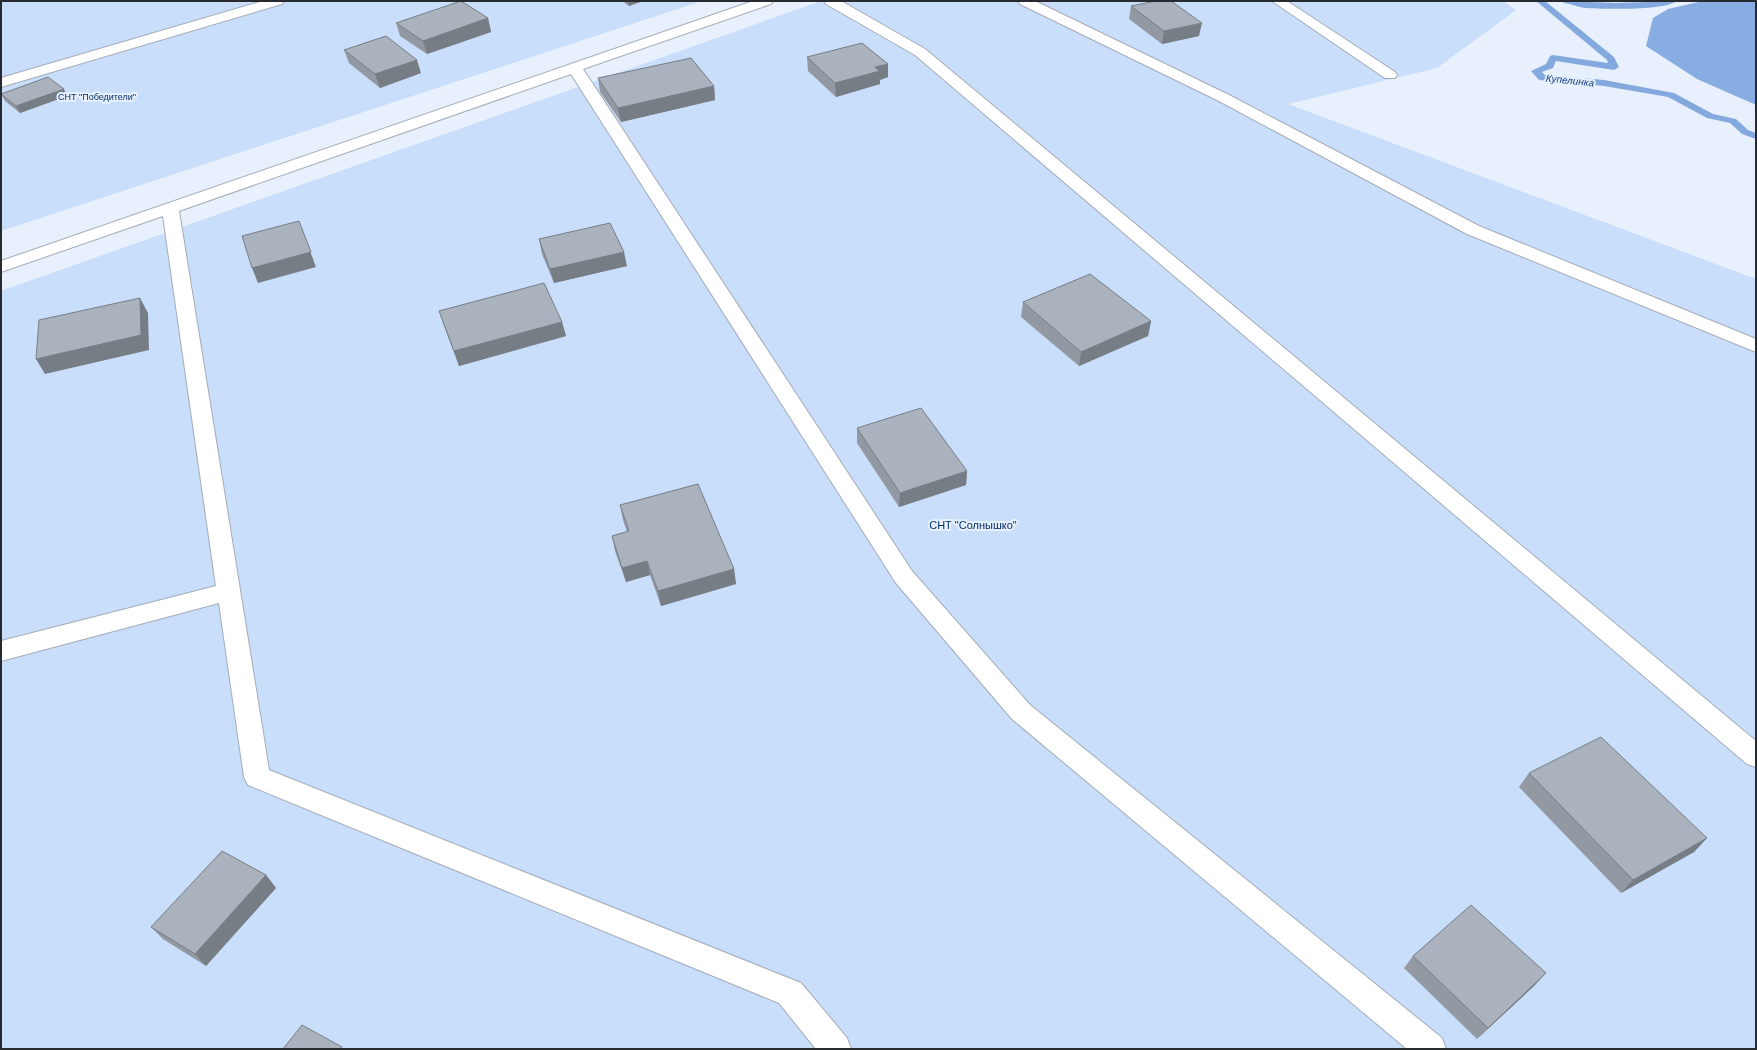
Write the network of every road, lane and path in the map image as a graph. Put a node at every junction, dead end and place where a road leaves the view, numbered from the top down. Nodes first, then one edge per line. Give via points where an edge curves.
1 (277, 1) edge
2 (766, 1) edge
3 (831, 1) edge
4 (1025, 1) edge
5 (1300, 2) dead end
6 (1282, 3) edge
7 (575, 68) junction
8 (1390, 75) dead end
9 (1, 83) edge
10 (170, 209) junction
11 (1, 267) edge
12 (1756, 346) edge
13 (228, 592) junction
14 (1, 651) edge
15 (1756, 756) edge
16 (836, 1049) edge
17 (1431, 1049) edge

1 - 9 street
2 - 7 street
3 - 15 street via 920,52
4 - 12 street via 1224,98 1473,230
5 - 6 lane
6 - 8 lane
7 - 10 street
7 - 17 street via 904,577 1021,712
10 - 11 street
10 - 13 street
13 - 14 street
13 - 16 street via 257,777 790,993

